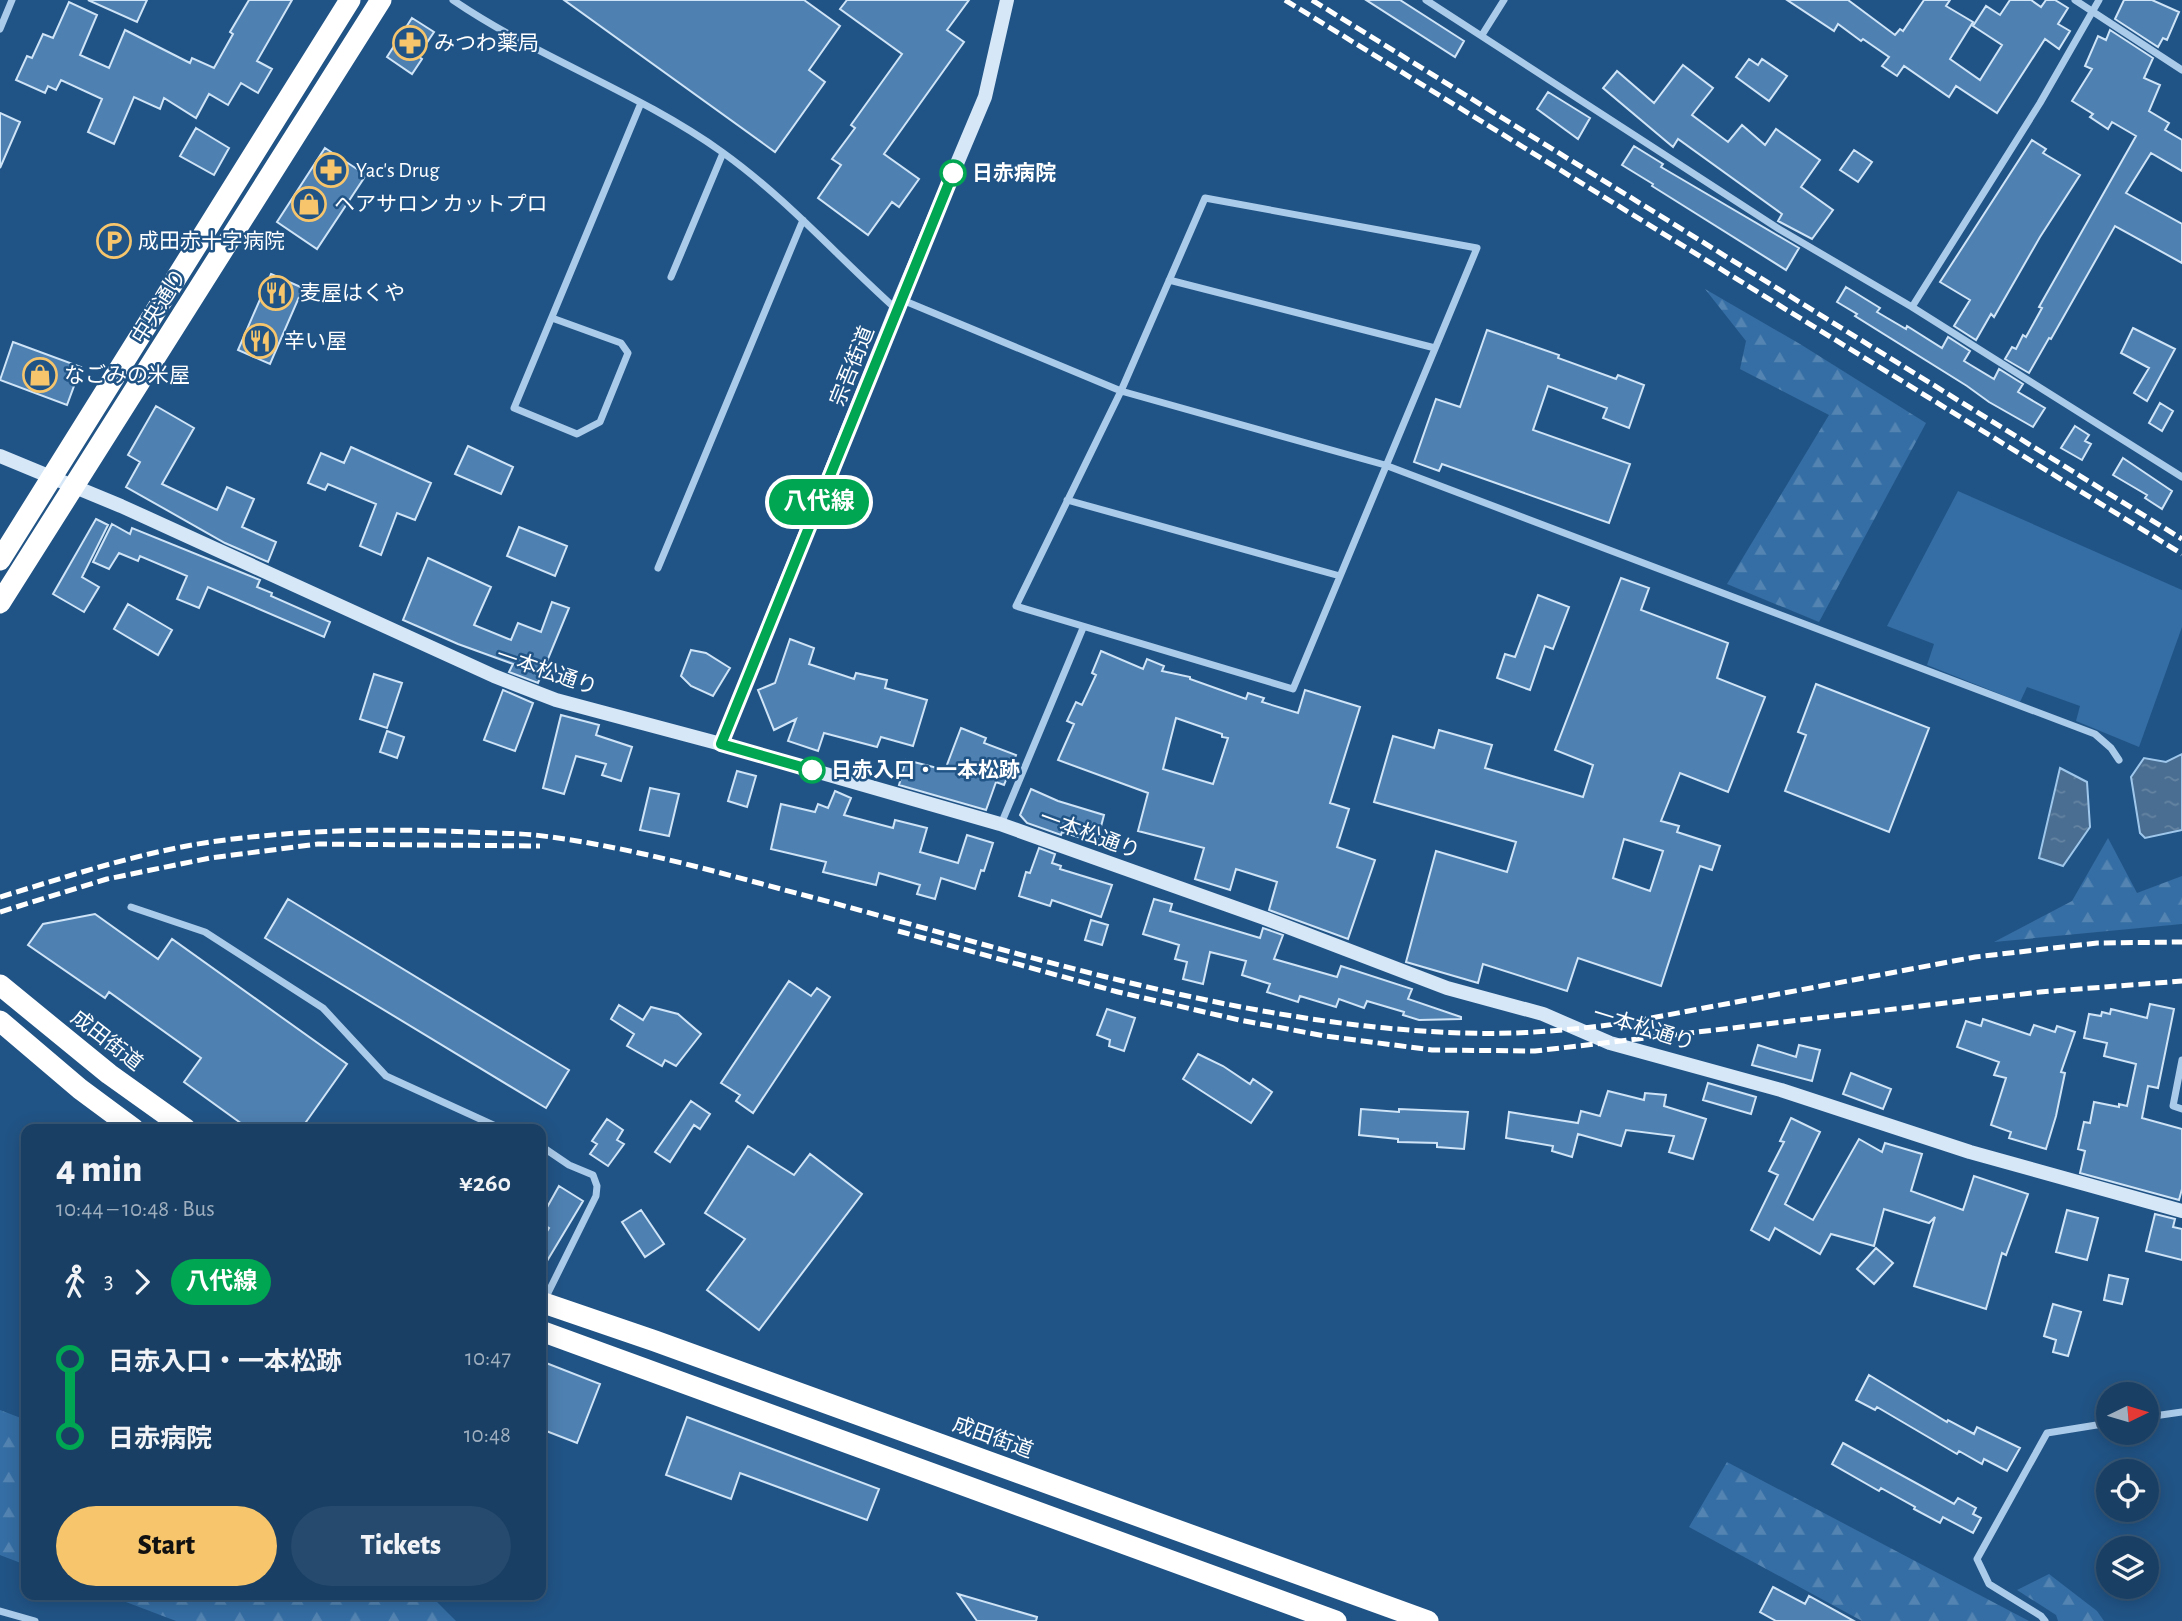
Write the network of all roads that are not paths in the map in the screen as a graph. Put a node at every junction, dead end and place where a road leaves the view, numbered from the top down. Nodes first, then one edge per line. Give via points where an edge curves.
1 (12, 0) edge
2 (350, 0) edge
3 (381, 0) edge
4 (453, 0) edge
5 (1007, 0) edge
6 (1426, 0) edge
7 (1504, 0) edge
8 (2075, 0) edge
9 (2099, 0) edge
10 (2093, 12) junction
11 (0, 30) edge
12 (1482, 34) junction
13 (2182, 70) edge
14 (641, 103) junction
15 (723, 153) junction
16 (803, 220) junction
17 (671, 277) dead end
18 (1169, 280) junction
19 (898, 304) junction
20 (1912, 307) junction
21 (552, 318) junction
22 (1435, 348) junction
23 (1121, 391) junction
24 (0, 456) edge
25 (1385, 465) junction
26 (52, 477) junction
27 (2182, 477) edge
28 (74, 486) junction
29 (1067, 500) junction
30 (0, 559) edge
31 (657, 568) dead end
32 (1340, 576) junction
33 (0, 603) edge
34 (1083, 628) junction
35 (721, 744) junction
36 (2119, 760) dead end
37 (1000, 824) junction
38 (131, 907) dead end
39 (0, 985) edge
40 (0, 1021) edge
41 (2182, 1060) edge
42 (2182, 1109) edge
43 (127, 1124) edge
44 (179, 1124) edge
45 (491, 1124) edge
46 (546, 1149) edge
47 (2182, 1211) edge
48 (546, 1296) edge
49 (546, 1305) edge
50 (546, 1333) edge
51 (2182, 1412) edge
52 (2160, 1415) edge
53 (2096, 1425) edge
54 (0, 1611) edge
55 (35, 1621) edge
56 (1336, 1621) edge
57 (1428, 1621) edge
58 (2045, 1621) edge

1 - 11 street
2 - 26 highway, 中央通り
3 - 28 highway, 中央通り
4 - 14 street via 480,19
5 - 19 street, 宗吾街道 via 985,97
6 - 12 street
7 - 12 street
8 - 10 street
9 - 10 street
10 - 13 street
10 - 20 street
12 - 20 street via 1779,229
14 - 15 street
14 - 21 street
15 - 16 street
15 - 17 street
16 - 19 street via 857,275
16 - 31 street
18 - 22 street
18 - 22 street via 1205,198 1477,248
18 - 23 street
19 - 23 street
19 - 35 street, 宗吾街道
20 - 27 street
21 - 21 street via 514,408 577,434 600,422 628,353 621,343
22 - 25 street
23 - 25 street
23 - 29 street
24 - 26 street, 一本松通り
25 - 32 street
25 - 36 street via 2095,734
26 - 28 street, 一本松通り
26 - 30 highway, 中央通り
28 - 33 highway, 中央通り
28 - 35 street, 一本松通り via 494,676 556,700
29 - 32 street
29 - 34 street via 1016,606
32 - 34 street via 1293,688
34 - 37 street
35 - 37 street, 一本松通り
37 - 47 street, 一本松通り via 1447,988 1543,1014 1610,1043
38 - 45 street via 205,932 323,1008 386,1076
39 - 44 highway, 成田街道 via 108,1074
40 - 43 highway
41 - 42 street via 2173,1107
46 - 48 street via 593,1175 597,1186
49 - 57 highway, 成田街道
50 - 56 highway
51 - 52 street
53 - 58 street via 2047,1433 1977,1559 1989,1584
54 - 55 street

